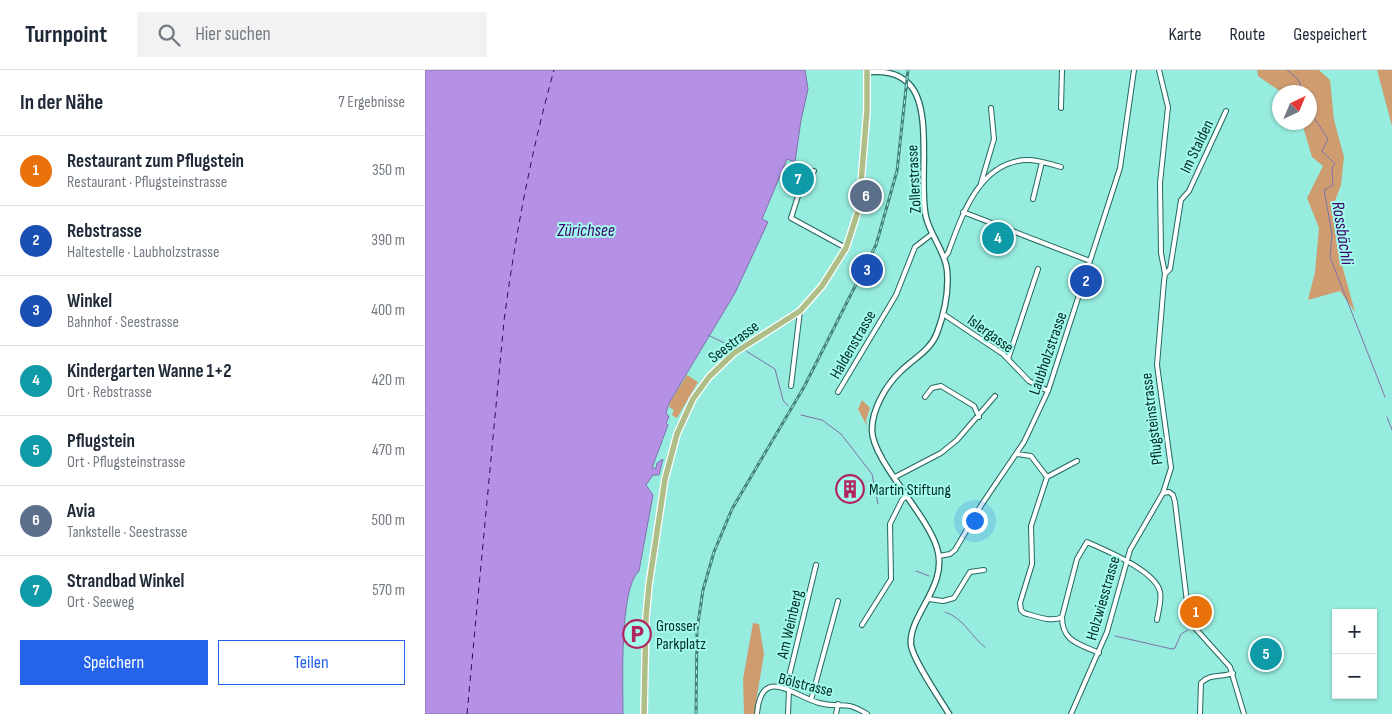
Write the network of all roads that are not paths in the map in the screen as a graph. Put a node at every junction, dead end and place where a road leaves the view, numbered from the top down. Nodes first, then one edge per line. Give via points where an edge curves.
1 (1062, 70) edge
2 (1134, 70) edge
3 (1159, 70) edge
4 (867, 71) edge
5 (991, 108) dead end
6 (1061, 108) dead end
7 (1226, 111) dead end
8 (1042, 162) junction
9 (1061, 166) dead end
10 (814, 171) dead end
11 (981, 183) junction
12 (1189, 191) joint
13 (1033, 199) dead end
14 (963, 212) junction
15 (932, 234) junction
16 (846, 248) junction
17 (944, 258) junction
18 (1090, 261) junction
19 (1038, 269) dead end
20 (1165, 274) junction
21 (800, 311) junction
22 (943, 314) junction
23 (1008, 359) junction
24 (791, 386) dead end
25 (1048, 391) junction
26 (839, 392) dead end
27 (995, 396) dead end
28 (925, 397) dead end
29 (979, 417) junction
30 (1017, 454) junction
31 (1077, 461) dead end
32 (895, 477) junction
33 (1047, 477) junction
34 (1163, 493) junction
35 (907, 495) junction
36 (939, 556) junction
37 (1126, 561) junction
38 (816, 565) dead end
39 (984, 570) dead end
40 (838, 601) dead end
41 (928, 601) junction
42 (1062, 617) junction
43 (1157, 620) dead end
44 (862, 625) dead end
45 (1099, 653) junction
46 (1233, 673) junction
47 (787, 690) junction
48 (811, 700) junction
49 (838, 704) junction
50 (644, 714) edge
51 (757, 714) edge
52 (787, 714) edge
53 (835, 714) edge
54 (867, 714) edge
55 (949, 714) edge
56 (1071, 714) edge
57 (1200, 714) edge
58 (1244, 714) edge

1 - 6 street
2 - 18 street, Laubholzstrasse via 1121,168
3 - 20 street, Pflugsteinstrasse via 1168,107 1159,183 1161,253
4 - 15 street, Zollerstrasse via 891,74 910,84 915,92 923,136 926,216
4 - 16 main road, Seestrasse via 859,208
5 - 11 street via 993,138
7 - 12 street, Im Stalden
8 - 9 street
8 - 11 street via 1011,163
8 - 13 street
10 - 16 street via 798,196 791,218
11 - 14 street
12 - 20 street, Pflugsteinstrasse via 1179,205 1170,269
14 - 17 street
14 - 18 street
15 - 17 street, Zollerstrasse
15 - 26 street, Haldenstrasse via 915,247 896,295
16 - 21 main road, Seestrasse via 822,286
17 - 22 street, Zollerstrasse via 947,279
18 - 25 street, Laubholzstrasse
19 - 23 street
20 - 34 street, Pflugsteinstrasse via 1157,365 1171,466
21 - 24 street
21 - 50 main road, Seestrasse via 721,365 698,392 677,434 665,479 649,585
22 - 23 street, Islergasse
22 - 32 street, Zollerstrasse via 930,345 889,386 873,418 872,433 877,448
23 - 25 street, Islergasse via 1029,381
25 - 30 street, Laubholzstrasse
27 - 29 street
28 - 29 street via 932,388 941,386 974,406
29 - 32 street via 941,452
30 - 33 street via 1031,456
30 - 36 street, Laubholzstrasse via 955,550
31 - 33 street
32 - 35 street, Zollerstrasse
33 - 42 street via 1033,516 1032,564 1020,606 1022,611 1033,616 1058,620
34 - 37 street, Holzwiesstrasse
34 - 46 street via 1173,495 1175,502 1189,619
35 - 36 street, Zollerstrasse via 924,520
35 - 44 street via 890,524 891,579
36 - 41 street via 936,579
37 - 42 street via 1087,542 1077,559
37 - 43 street via 1132,562 1158,586 1161,593
37 - 45 street, Holzwiesstrasse
38 - 47 street, Am Weinberg
39 - 41 street via 970,572 954,598
40 - 48 street
41 - 55 street via 913,631 911,645
42 - 45 street via 1065,634
45 - 56 street, Holzwiesstrasse
46 - 57 street via 1209,676 1201,683
46 - 58 street
47 - 48 street, Bölstrasse
47 - 51 street, Bölstrasse via 773,687 761,692
47 - 52 street, Am Weinberg
48 - 49 street, Bölstrasse
49 - 53 street
49 - 54 street, Bölstrasse via 847,704

